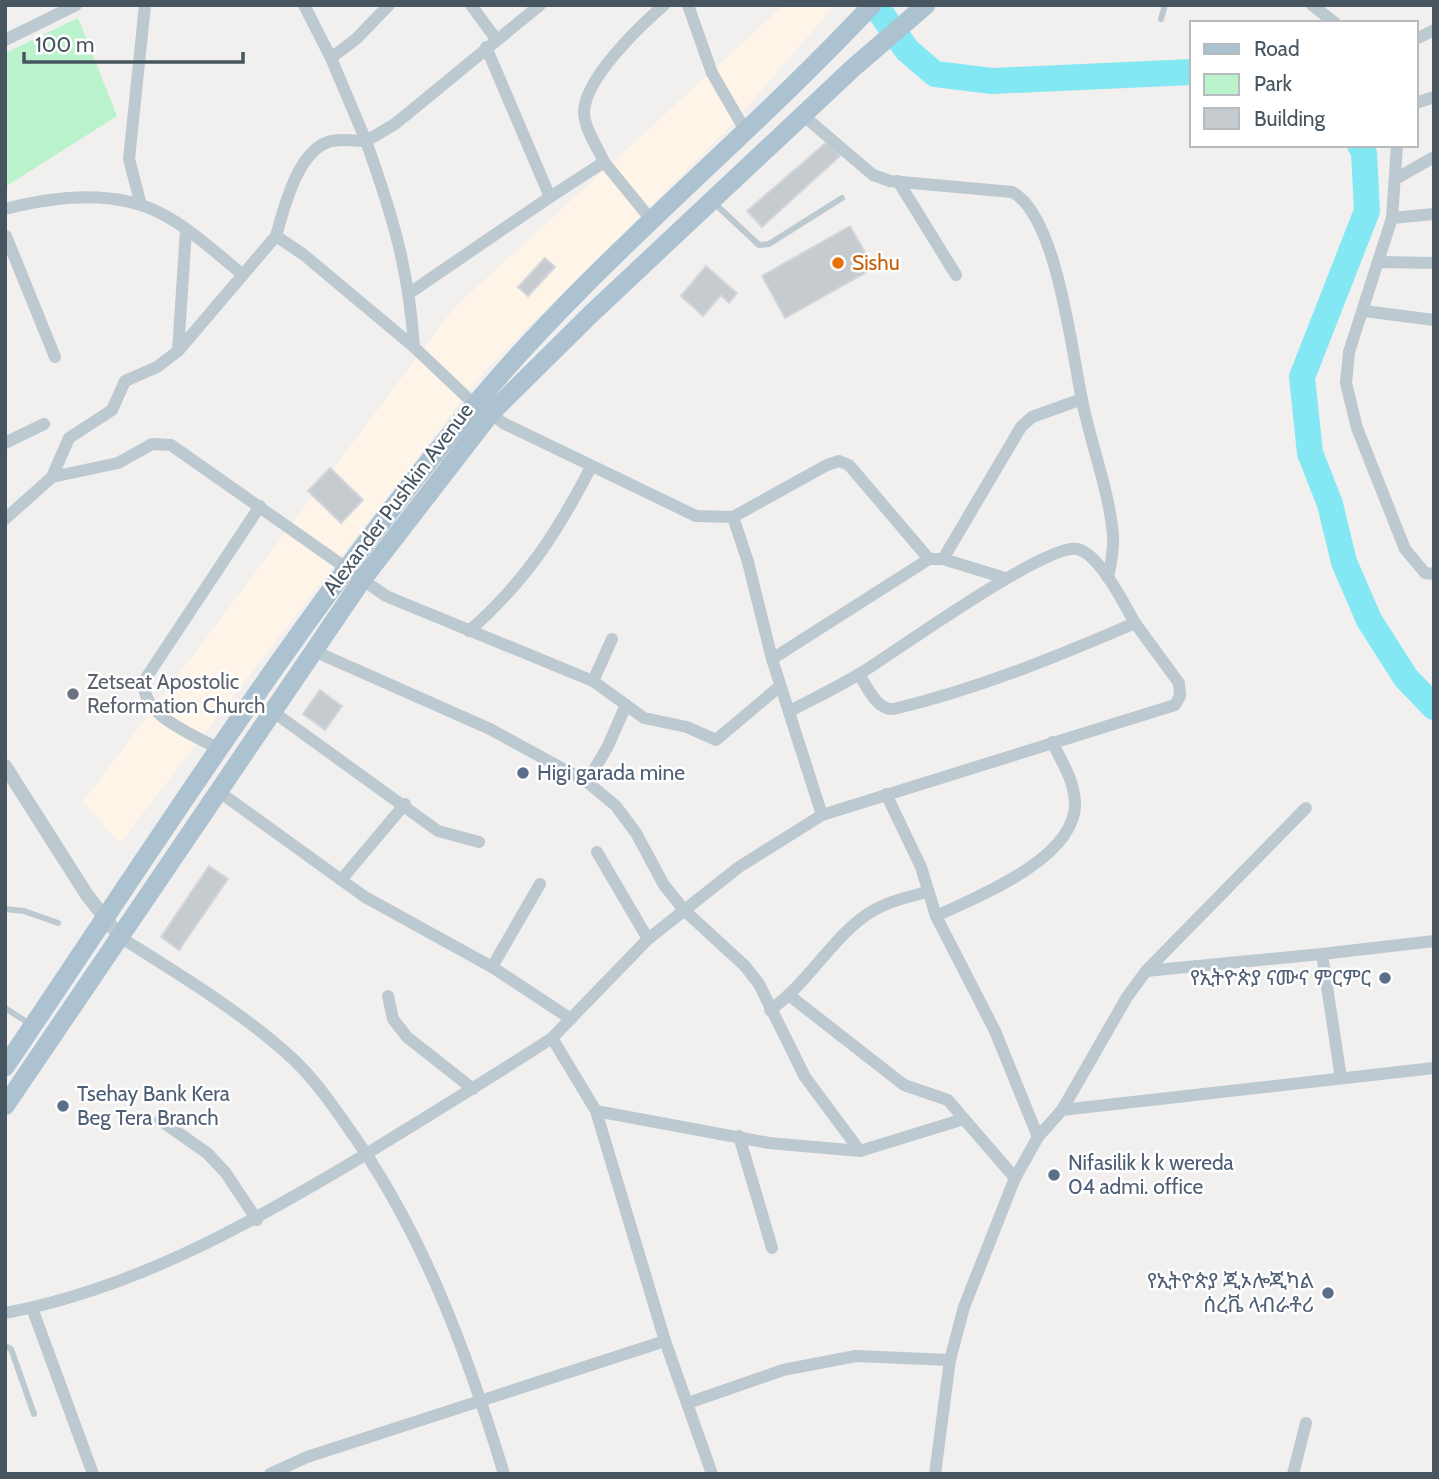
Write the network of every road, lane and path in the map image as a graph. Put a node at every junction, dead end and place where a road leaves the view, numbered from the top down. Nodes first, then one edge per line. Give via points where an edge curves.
1 (76, 5) edge
2 (145, 5) edge
3 (389, 5) edge
4 (471, 5) edge
5 (540, 5) edge
6 (664, 5) edge
7 (688, 5) edge
8 (872, 5) edge
9 (1165, 5) edge
10 (1312, 5) edge
11 (303, 6) edge
12 (920, 9) edge
13 (1161, 19) dead end
14 (1332, 21) edge
15 (1434, 30) edge
16 (1418, 38) edge
17 (5, 40) edge
18 (491, 43) junction
19 (331, 58) junction
20 (805, 117) junction
21 (745, 130) junction
22 (366, 141) junction
23 (1396, 147) edge
24 (1434, 157) edge
25 (604, 162) junction
26 (1397, 178) junction
27 (898, 181) junction
28 (550, 197) junction
29 (842, 198) dead end
30 (712, 201) junction
31 (141, 205) junction
32 (5, 209) edge
33 (1434, 214) edge
34 (1392, 218) junction
35 (653, 222) junction
36 (186, 230) junction
37 (6, 236) edge
38 (276, 236) junction
39 (1380, 262) junction
40 (1434, 263) edge
41 (242, 274) junction
42 (956, 275) dead end
43 (411, 292) junction
44 (1364, 311) junction
45 (1434, 320) edge
46 (414, 347) junction
47 (178, 351) junction
48 (55, 357) dead end
49 (1082, 399) junction
50 (483, 409) junction
51 (44, 424) dead end
52 (5, 443) edge
53 (591, 467) junction
54 (52, 477) junction
55 (260, 506) junction
56 (733, 517) junction
57 (5, 519) edge
58 (936, 559) junction
59 (355, 574) junction
60 (1434, 574) edge
61 (1005, 578) junction
62 (1108, 578) junction
63 (1135, 623) junction
64 (469, 631) junction
65 (612, 639) dead end
66 (314, 651) junction
67 (772, 659) junction
68 (859, 674) junction
69 (593, 681) junction
70 (780, 685) junction
71 (626, 705) junction
72 (244, 711) junction
73 (790, 711) junction
74 (267, 718) junction
75 (1052, 741) junction
76 (219, 748) junction
77 (5, 766) edge
78 (587, 782) junction
79 (218, 791) junction
80 (886, 794) junction
81 (405, 804) junction
82 (1306, 808) dead end
83 (822, 815) junction
84 (479, 842) dead end
85 (597, 852) dead end
86 (341, 880) junction
87 (540, 884) dead end
88 (927, 892) junction
89 (5, 909) edge
90 (684, 910) junction
91 (936, 916) junction
92 (107, 919) junction
93 (58, 923) dead end
94 (120, 937) junction
95 (648, 939) junction
96 (1434, 941) edge
97 (1322, 954) junction
98 (492, 967) junction
99 (1146, 971) junction
100 (388, 996) dead end
101 (790, 996) junction
102 (5, 1008) edge
103 (770, 1010) junction
104 (571, 1019) junction
105 (33, 1026) junction
106 (552, 1038) junction
107 (5, 1067) edge
108 (1434, 1068) edge
109 (1341, 1077) junction
110 (473, 1089) junction
111 (5, 1106) edge
112 (1062, 1110) junction
113 (596, 1111) junction
114 (964, 1119) junction
115 (160, 1120) dead end
116 (739, 1136) junction
117 (1038, 1137) junction
118 (860, 1151) junction
119 (367, 1153) junction
120 (1015, 1178) junction
121 (257, 1220) junction
122 (772, 1248) dead end
123 (32, 1308) junction
124 (5, 1313) edge
125 (665, 1342) junction
126 (5, 1346) edge
127 (950, 1360) junction
128 (482, 1400) junction
129 (688, 1403) junction
130 (34, 1414) dead end
131 (1306, 1423) dead end
132 (93, 1474) edge
133 (270, 1474) edge
134 (504, 1474) edge
135 (712, 1474) edge
136 (936, 1474) edge
137 (1293, 1474) edge

1 - 17 street
2 - 31 street via 128,159
3 - 19 street
4 - 18 street
5 - 18 street
6 - 25 street via 609,60 587,99 586,121
7 - 21 street via 712,73
8 - 21 main road, Alexander Pushkin Avenue
9 - 13 lane
10 - 14 street
11 - 19 street
12 - 20 main road, Alexander Pushkin Avenue
15 - 16 street
18 - 22 street via 395,124
18 - 28 street
19 - 22 street
20 - 27 street via 873,175
20 - 30 main road, Alexander Pushkin Avenue
21 - 35 main road, Alexander Pushkin Avenue
22 - 38 street via 323,143 290,187
22 - 43 street via 391,210
23 - 26 street
24 - 26 street
25 - 28 street
25 - 35 street
26 - 34 street
27 - 42 street
27 - 49 street via 1012,192 1023,199 1055,271
28 - 43 street
29 - 30 lane via 769,244 760,245
30 - 50 main road, Alexander Pushkin Avenue
31 - 32 street via 63,196
31 - 36 street
33 - 34 street
34 - 39 street
35 - 50 main road, Alexander Pushkin Avenue via 575,298
36 - 41 street
36 - 47 street
37 - 48 street
38 - 41 street
38 - 46 street
39 - 40 street
39 - 44 street
41 - 47 street
43 - 46 street
44 - 45 street
44 - 60 street via 1349,352 1346,383 1357,428 1405,549 1425,573
46 - 50 street
47 - 54 street via 157,367 125,381 112,410 69,438
49 - 58 street via 1032,417 1021,426
49 - 62 street via 1114,538
50 - 53 street
50 - 59 main road, Alexander Pushkin Avenue
51 - 52 street
53 - 56 street via 696,516
53 - 64 street via 569,511 523,580
54 - 55 street via 118,463 162,443
54 - 57 street
55 - 59 street
55 - 76 street via 144,681 148,703 173,723
56 - 58 street via 839,461 849,465
56 - 67 street
58 - 61 street
58 - 67 street
59 - 64 street via 386,596
59 - 66 main road, Alexander Pushkin Avenue
59 - 72 main road, Alexander Pushkin Avenue
61 - 62 street via 1069,548 1087,552
61 - 68 street
62 - 63 street
63 - 68 street via 1003,678 894,709 880,705
63 - 75 street via 1179,683 1175,705
64 - 69 street
65 - 69 street
66 - 74 main road, Alexander Pushkin Avenue
66 - 78 street via 491,729
67 - 70 street
68 - 73 street
69 - 71 street
70 - 71 street via 716,740 687,727 656,722
70 - 73 street
71 - 78 street
72 - 74 main road
72 - 76 main road, Alexander Pushkin Avenue
73 - 83 street
74 - 79 main road, Alexander Pushkin Avenue
74 - 81 street
75 - 80 street
75 - 91 street via 1073,786 1075,804 1069,824 1029,871
76 - 92 main road, Alexander Pushkin Avenue
77 - 92 street
78 - 90 street via 636,833 654,872
79 - 86 street
79 - 94 main road, Alexander Pushkin Avenue
80 - 83 street
80 - 88 street via 921,867
81 - 84 street via 438,831
81 - 86 street
82 - 99 street
83 - 90 street via 740,867
85 - 95 street
86 - 98 street
87 - 98 street
88 - 91 street
88 - 101 street via 885,904 861,918
89 - 93 lane
90 - 95 street
90 - 103 street via 745,966
91 - 117 street via 995,1031
92 - 94 street
92 - 105 main road, Alexander Pushkin Avenue
94 - 111 main road, Alexander Pushkin Avenue
94 - 119 street via 219,1001 296,1062
95 - 104 street
96 - 97 street
97 - 99 street
97 - 109 street
98 - 104 street
99 - 112 street
100 - 110 street via 393,1019 407,1037
101 - 103 street
101 - 114 street via 904,1085 948,1100
102 - 105 lane
103 - 118 street via 805,1077
104 - 106 street
105 - 107 main road, Alexander Pushkin Avenue
106 - 110 street
106 - 113 street
108 - 109 street
109 - 112 street
110 - 119 street
112 - 117 street
113 - 116 street
113 - 125 street
114 - 118 street
114 - 120 street
115 - 121 street via 207,1153
116 - 118 street via 811,1149
116 - 122 street
117 - 120 street
119 - 121 street
119 - 128 street via 401,1208
120 - 127 street via 964,1307
121 - 123 street via 135,1276
123 - 124 street
123 - 132 street
125 - 128 street
125 - 129 street
126 - 130 lane via 11,1349
127 - 129 street via 856,1356 783,1370
127 - 136 street
128 - 133 street via 307,1457
128 - 134 street
129 - 135 street
131 - 137 street

